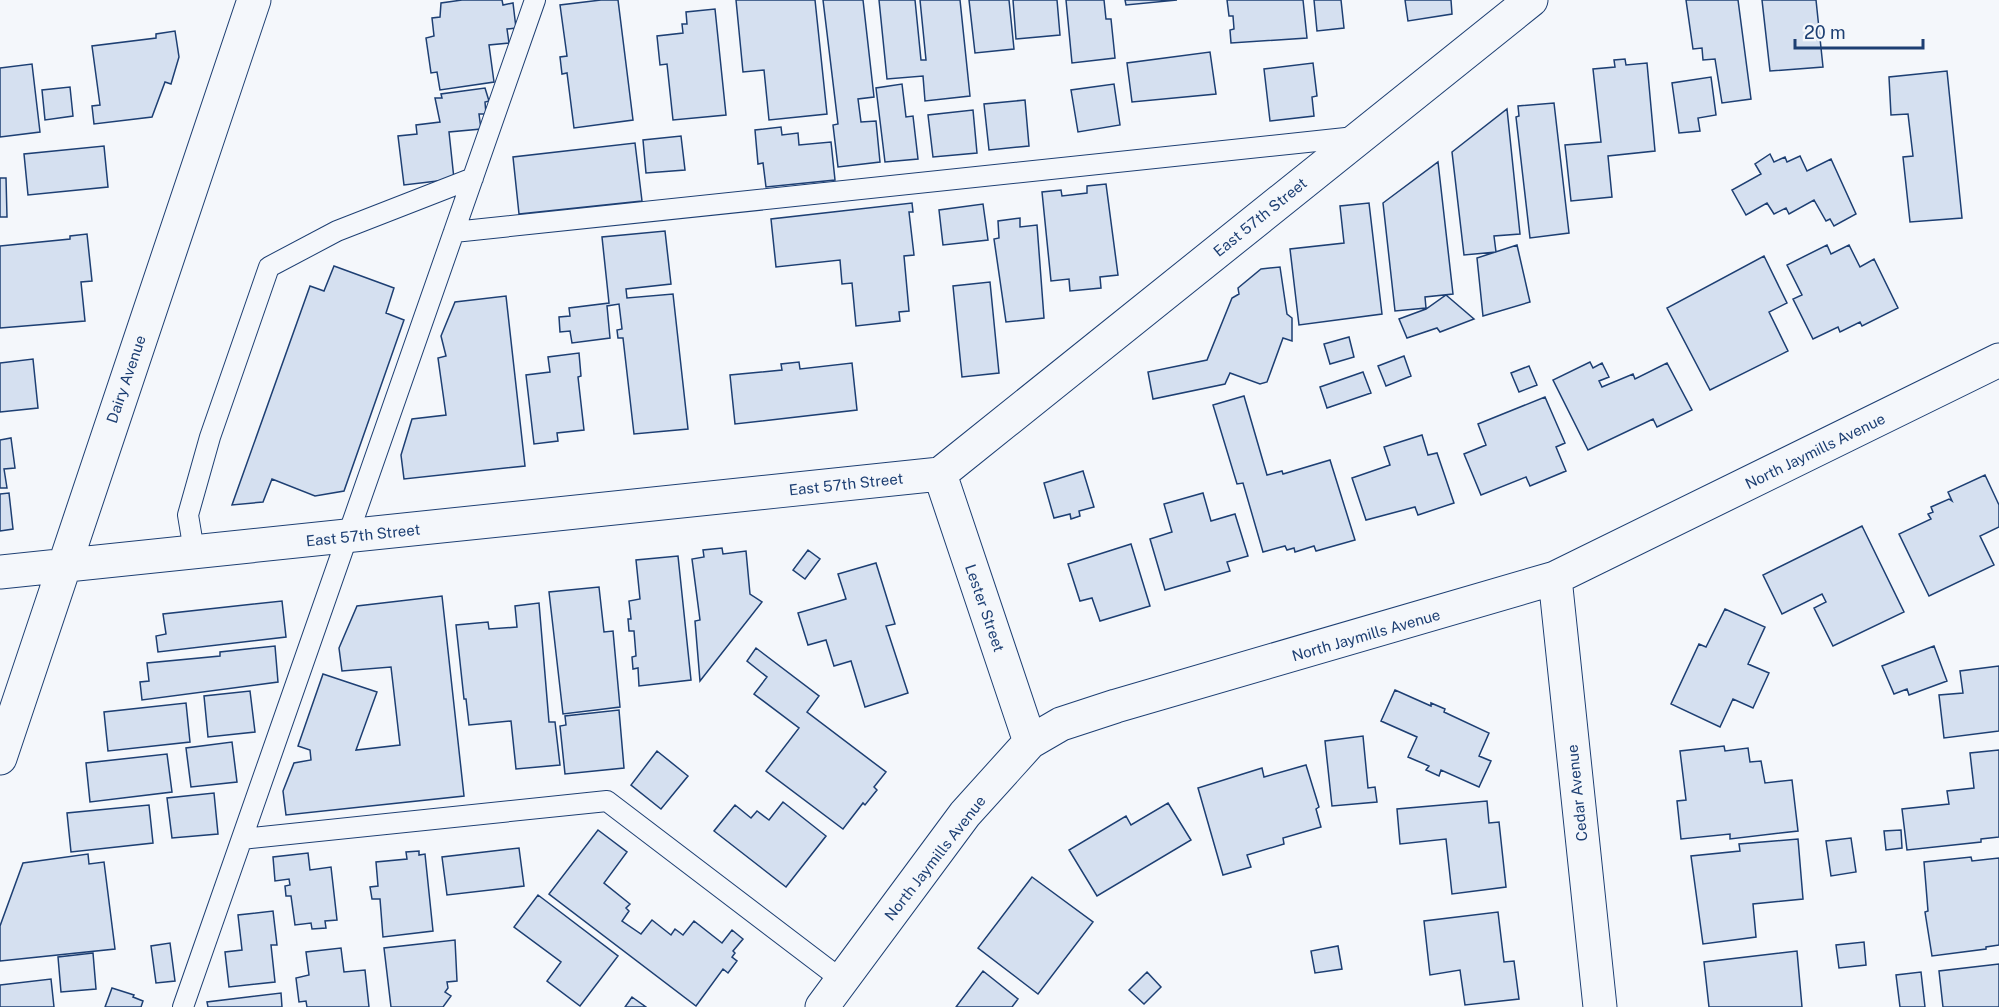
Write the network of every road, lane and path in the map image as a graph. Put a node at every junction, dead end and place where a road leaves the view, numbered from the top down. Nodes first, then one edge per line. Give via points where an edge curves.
1 (254, 0) edge
2 (535, 0) edge
3 (1531, 0) edge
4 (1361, 136) junction
5 (473, 178) junction
6 (454, 232) junction
7 (1999, 360) edge
8 (940, 474) junction
9 (349, 537) junction
10 (194, 551) junction
11 (64, 564) junction
12 (0, 572) edge
13 (1555, 578) junction
14 (1030, 742) junction
15 (0, 758) edge
16 (242, 839) junction
17 (842, 980) junction
18 (183, 1007) edge
19 (822, 1007) edge
20 (1600, 1007) edge

1 - 11 street, Dairy Avenue
2 - 5 lane
3 - 4 street, East 57th Street
4 - 6 lane
4 - 8 street, East 57th Street
5 - 6 lane
5 - 10 lane via 337,231 269,267 210,437 188,515
6 - 9 lane
7 - 13 street, North Jaymills Avenue
8 - 9 street, East 57th Street
8 - 14 street, Lester Street
9 - 10 street, East 57th Street
9 - 16 lane
10 - 11 street, East 57th Street
11 - 12 street, East 57th Street
11 - 15 street, Dairy Avenue
13 - 14 street, North Jaymills Avenue via 1116,706 1061,724
13 - 20 street, Cedar Avenue
14 - 17 street, North Jaymills Avenue via 965,814
16 - 17 lane via 607,801
16 - 18 lane
17 - 19 street, North Jaymills Avenue

